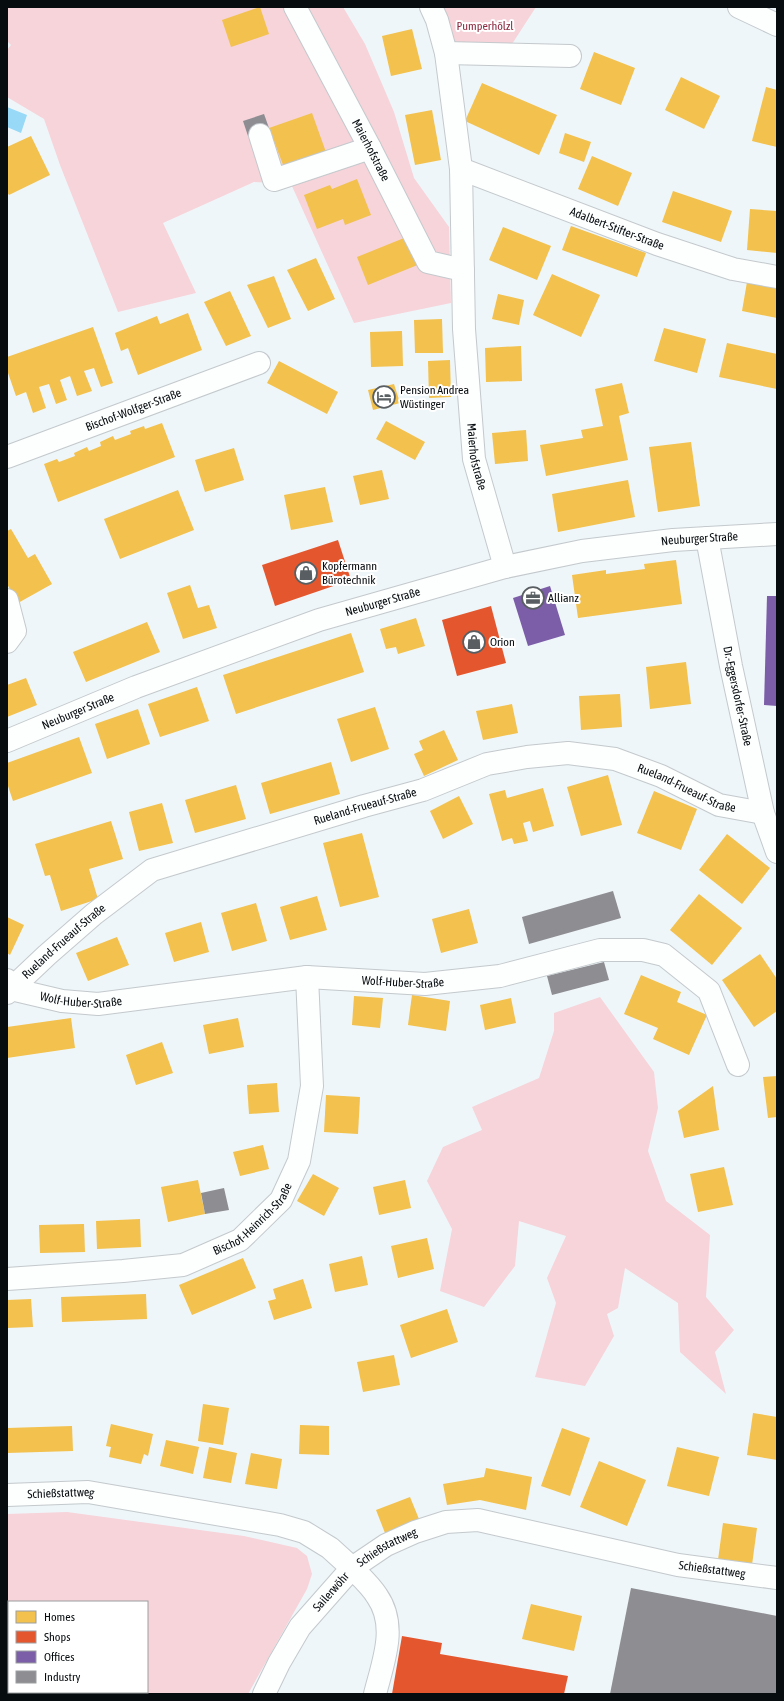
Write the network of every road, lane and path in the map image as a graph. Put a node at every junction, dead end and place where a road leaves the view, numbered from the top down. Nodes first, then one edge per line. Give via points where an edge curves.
1 (295, 7) edge
2 (431, 7) edge
3 (739, 7) edge
4 (777, 25) edge
5 (446, 53) junction
6 (570, 56) dead end
7 (260, 135) dead end
8 (370, 148) junction
9 (461, 169) junction
10 (463, 270) junction
11 (777, 277) edge
12 (259, 363) dead end
13 (7, 457) edge
14 (777, 534) edge
15 (707, 538) junction
16 (505, 567) junction
17 (7, 600) edge
18 (7, 642) edge
19 (7, 741) edge
20 (763, 813) junction
21 (777, 852) edge
22 (307, 977) junction
23 (8, 988) edge
24 (738, 1065) dead end
25 (7, 1279) edge
26 (7, 1495) edge
27 (352, 1568) junction
28 (777, 1578) edge
29 (264, 1694) edge
30 (374, 1694) edge

1 - 8 street, Maierhofstraße
2 - 5 street, Maierhofstraße
3 - 4 street
5 - 6 street
5 - 9 street, Maierhofstraße
7 - 8 street via 274,180
8 - 10 street, Maierhofstraße via 428,262
9 - 10 street, Maierhofstraße
9 - 11 street, Adalbert-Stifter-Straße via 657,244 733,269
10 - 16 street, Maierhofstraße via 464,329 474,459
12 - 13 street, Bischof-Wolfger-Straße
14 - 15 street, Neuburger Straße
15 - 16 street, Neuburger Straße via 582,551
15 - 20 street, Dr.-Eggersdorfer-Straße via 731,666
16 - 19 street, Neuburger Straße via 319,620 136,687
17 - 18 street via 15,631
20 - 21 street, Dr.-Eggersdorfer-Straße
20 - 23 street, Rueland-Frueauf-Straße via 719,805 661,776 615,759 568,753 526,756 487,764 423,790 152,870 94,914
22 - 23 street, Wolf-Huber-Straße via 98,1004 62,1001
22 - 24 street, Wolf-Huber-Straße via 425,984 500,976 600,950 643,950 664,955 709,991
22 - 25 street, Bischof-Heinrich-Straße via 312,1086 299,1161 281,1200 240,1240 182,1265
26 - 27 street, Schießstattweg via 88,1492 280,1525 304,1532 330,1548
27 - 28 street, Schießstattweg via 386,1545 415,1532 446,1522 478,1520 678,1566
27 - 29 street, Sailerwöhr via 300,1627
27 - 30 street, Sailerwöhr via 378,1596 388,1621 387,1646

